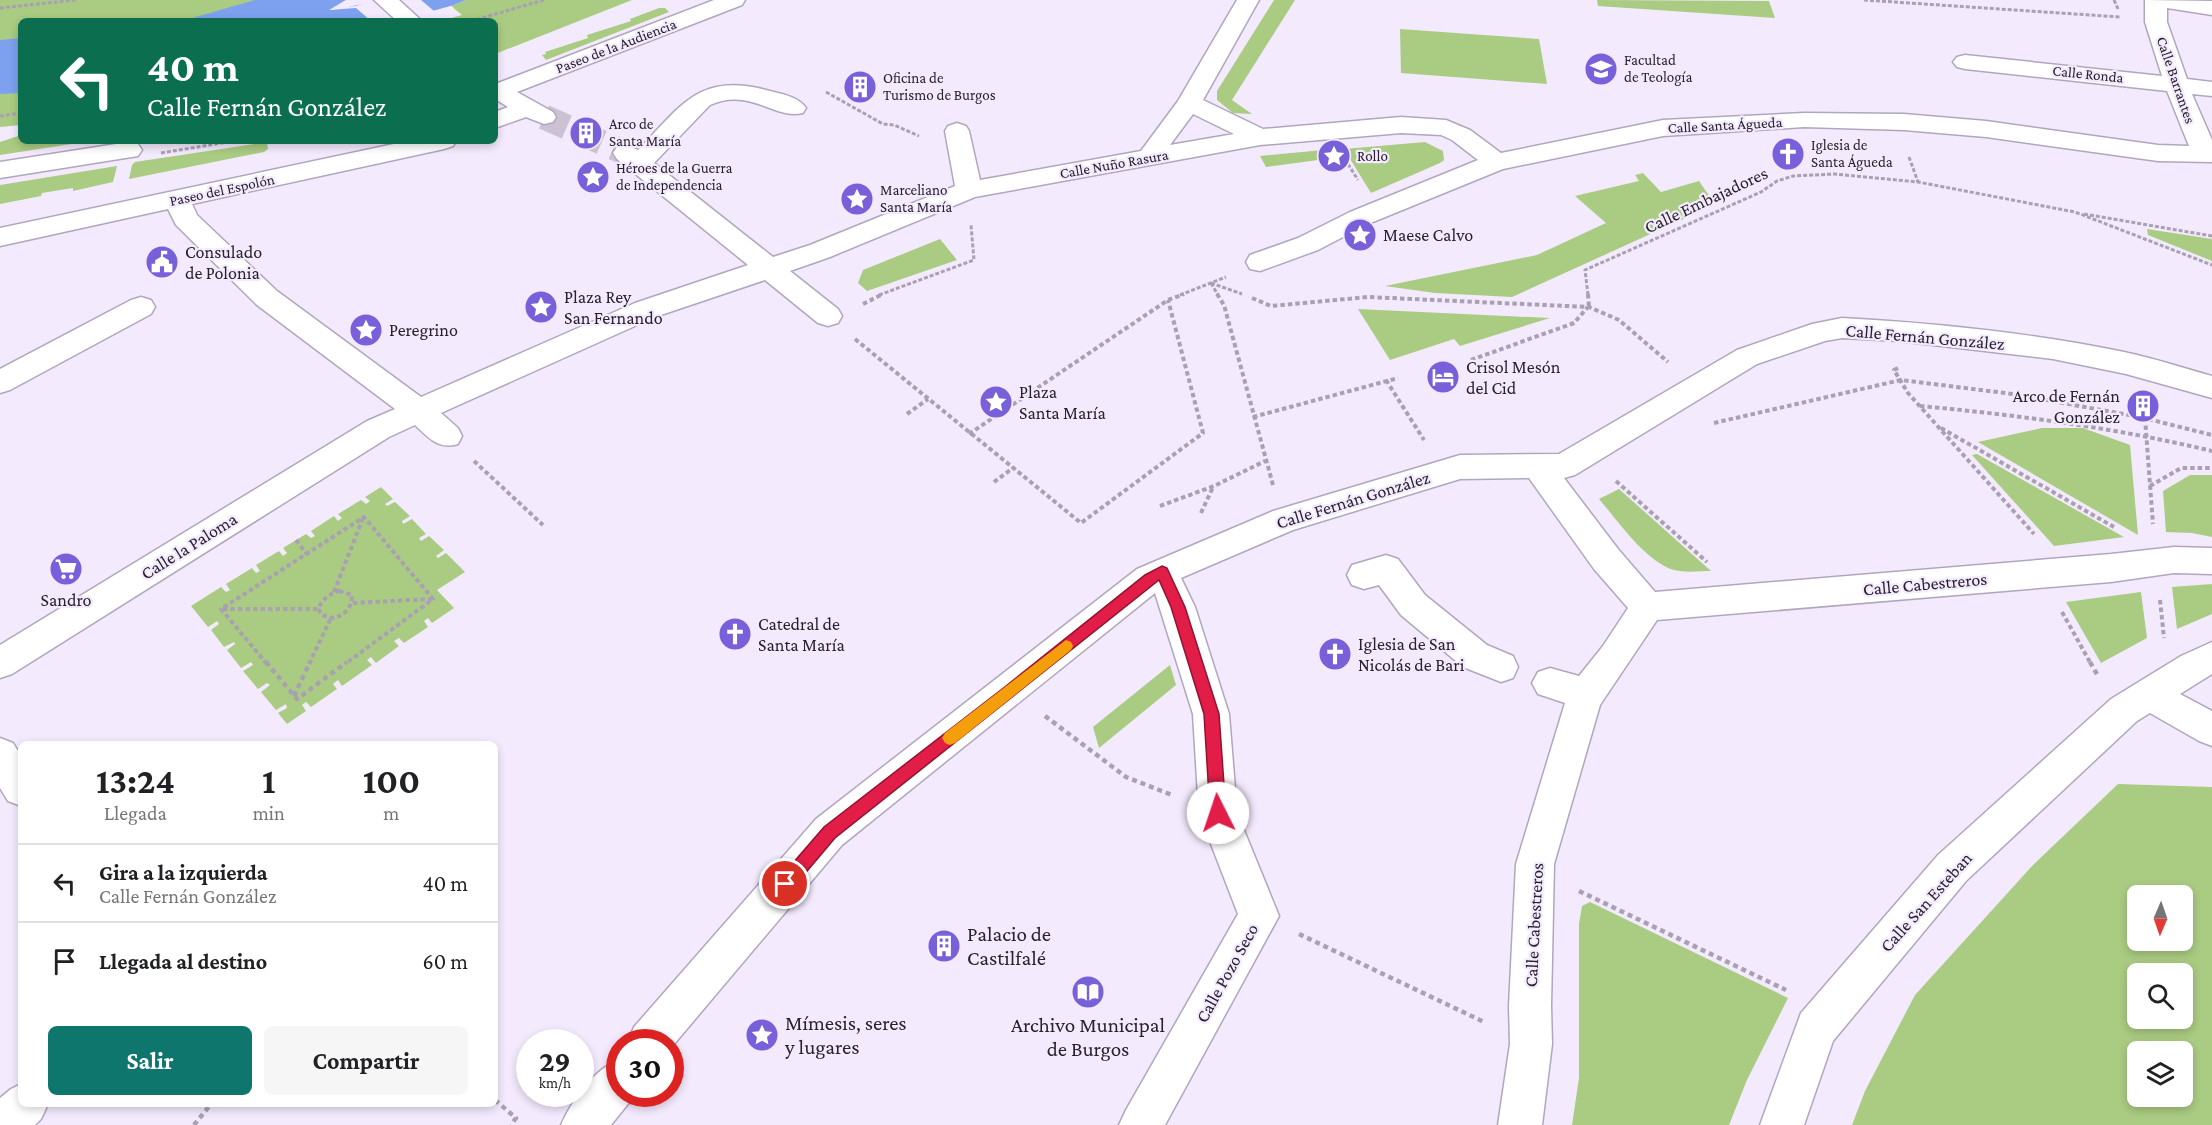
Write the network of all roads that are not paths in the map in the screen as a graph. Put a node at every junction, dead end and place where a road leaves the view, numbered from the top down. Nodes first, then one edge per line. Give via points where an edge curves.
1 (385, 0) edge
2 (734, 0) edge
3 (1248, 0) edge
4 (2157, 0) edge
5 (2212, 9) edge
6 (407, 18) edge
7 (1965, 62) dead end
8 (2176, 83) junction
9 (498, 89) edge
10 (2212, 89) edge
11 (498, 91) edge
12 (1189, 103) junction
13 (787, 104) road end
14 (498, 120) edge
15 (957, 131) dead end
16 (1260, 137) junction
17 (430, 144) edge
18 (129, 150) road end
19 (2212, 153) edge
20 (1149, 157) junction
21 (1496, 162) junction
22 (0, 170) edge
23 (969, 190) junction
24 (178, 200) junction
25 (0, 237) edge
26 (1260, 262) dead end
27 (770, 268) junction
28 (141, 306) dead end
29 (841, 313) road end
30 (0, 382) edge
31 (2212, 387) edge
32 (418, 411) junction
33 (447, 436) dead end
34 (1538, 467) junction
35 (2209, 562) edge
36 (1162, 572) junction
37 (1364, 575) dead end
38 (1647, 607) junction
39 (2212, 657) edge
40 (0, 663) edge
41 (1501, 667) dead end
42 (1550, 683) dead end
43 (1588, 694) junction
44 (2149, 694) junction
45 (2212, 730) edge
46 (0, 755) edge
47 (18, 784) edge
48 (660, 1029) edge
49 (606, 1097) edge
50 (23, 1107) edge
51 (2, 1125) edge
52 (583, 1125) edge
53 (1141, 1125) edge
54 (1520, 1125) edge
55 (1782, 1125) edge

1 - 6 street
2 - 9 street, Paseo de la Audiencia
3 - 12 street
4 - 5 street
4 - 8 street, Calle Barrantes via 2156,22
7 - 8 street, Calle Ronda
8 - 10 street, Calle Ronda
8 - 19 street, Calle Barrantes via 2198,141
11 - 14 street via 535,112
12 - 16 street, Calle Nuño Rasura
12 - 20 street
13 - 27 street via 734,92 707,97 633,158
15 - 23 street
16 - 20 street, Calle Nuño Rasura
16 - 21 street, Calle Nuño Rasura via 1428,125 1461,135
17 - 24 street, Paseo del Espolón
18 - 22 street
19 - 21 street, Calle Santa Águeda via 2158,153 1916,123 1804,120 1663,128
20 - 23 street, Calle Nuño Rasura
21 - 26 street, Calle Santa Águeda
23 - 27 street, Calle Nuño Rasura
24 - 25 street, Paseo del Espolón
24 - 32 street via 185,219 267,298
27 - 29 street
27 - 32 street via 645,310
28 - 30 street
31 - 34 street, Calle Fernán González via 2126,363 2053,349 1842,328 1798,338 1748,357 1564,466
32 - 33 street
32 - 40 street, Calle la Paloma via 378,429
34 - 36 street, Calle Fernán González via 1460,467 1284,520
34 - 38 street
35 - 38 street, Calle Cabestreros via 2174,560
36 - 48 street, Calle Fernán González via 830,832
36 - 53 street, Calle Pozo Seco via 1178,607 1211,714 1218,813 1259,916
37 - 41 street via 1386,569 1413,605 1475,656
38 - 43 street, Calle Cabestreros
39 - 44 street, Calle San Esteban
42 - 43 street
43 - 54 street, Calle Cabestreros via 1551,805 1535,870 1531,1044
44 - 45 street
44 - 55 street, Calle San Esteban via 2124,710 1952,868 1816,1029
46 - 47 street
49 - 52 street
50 - 51 street

